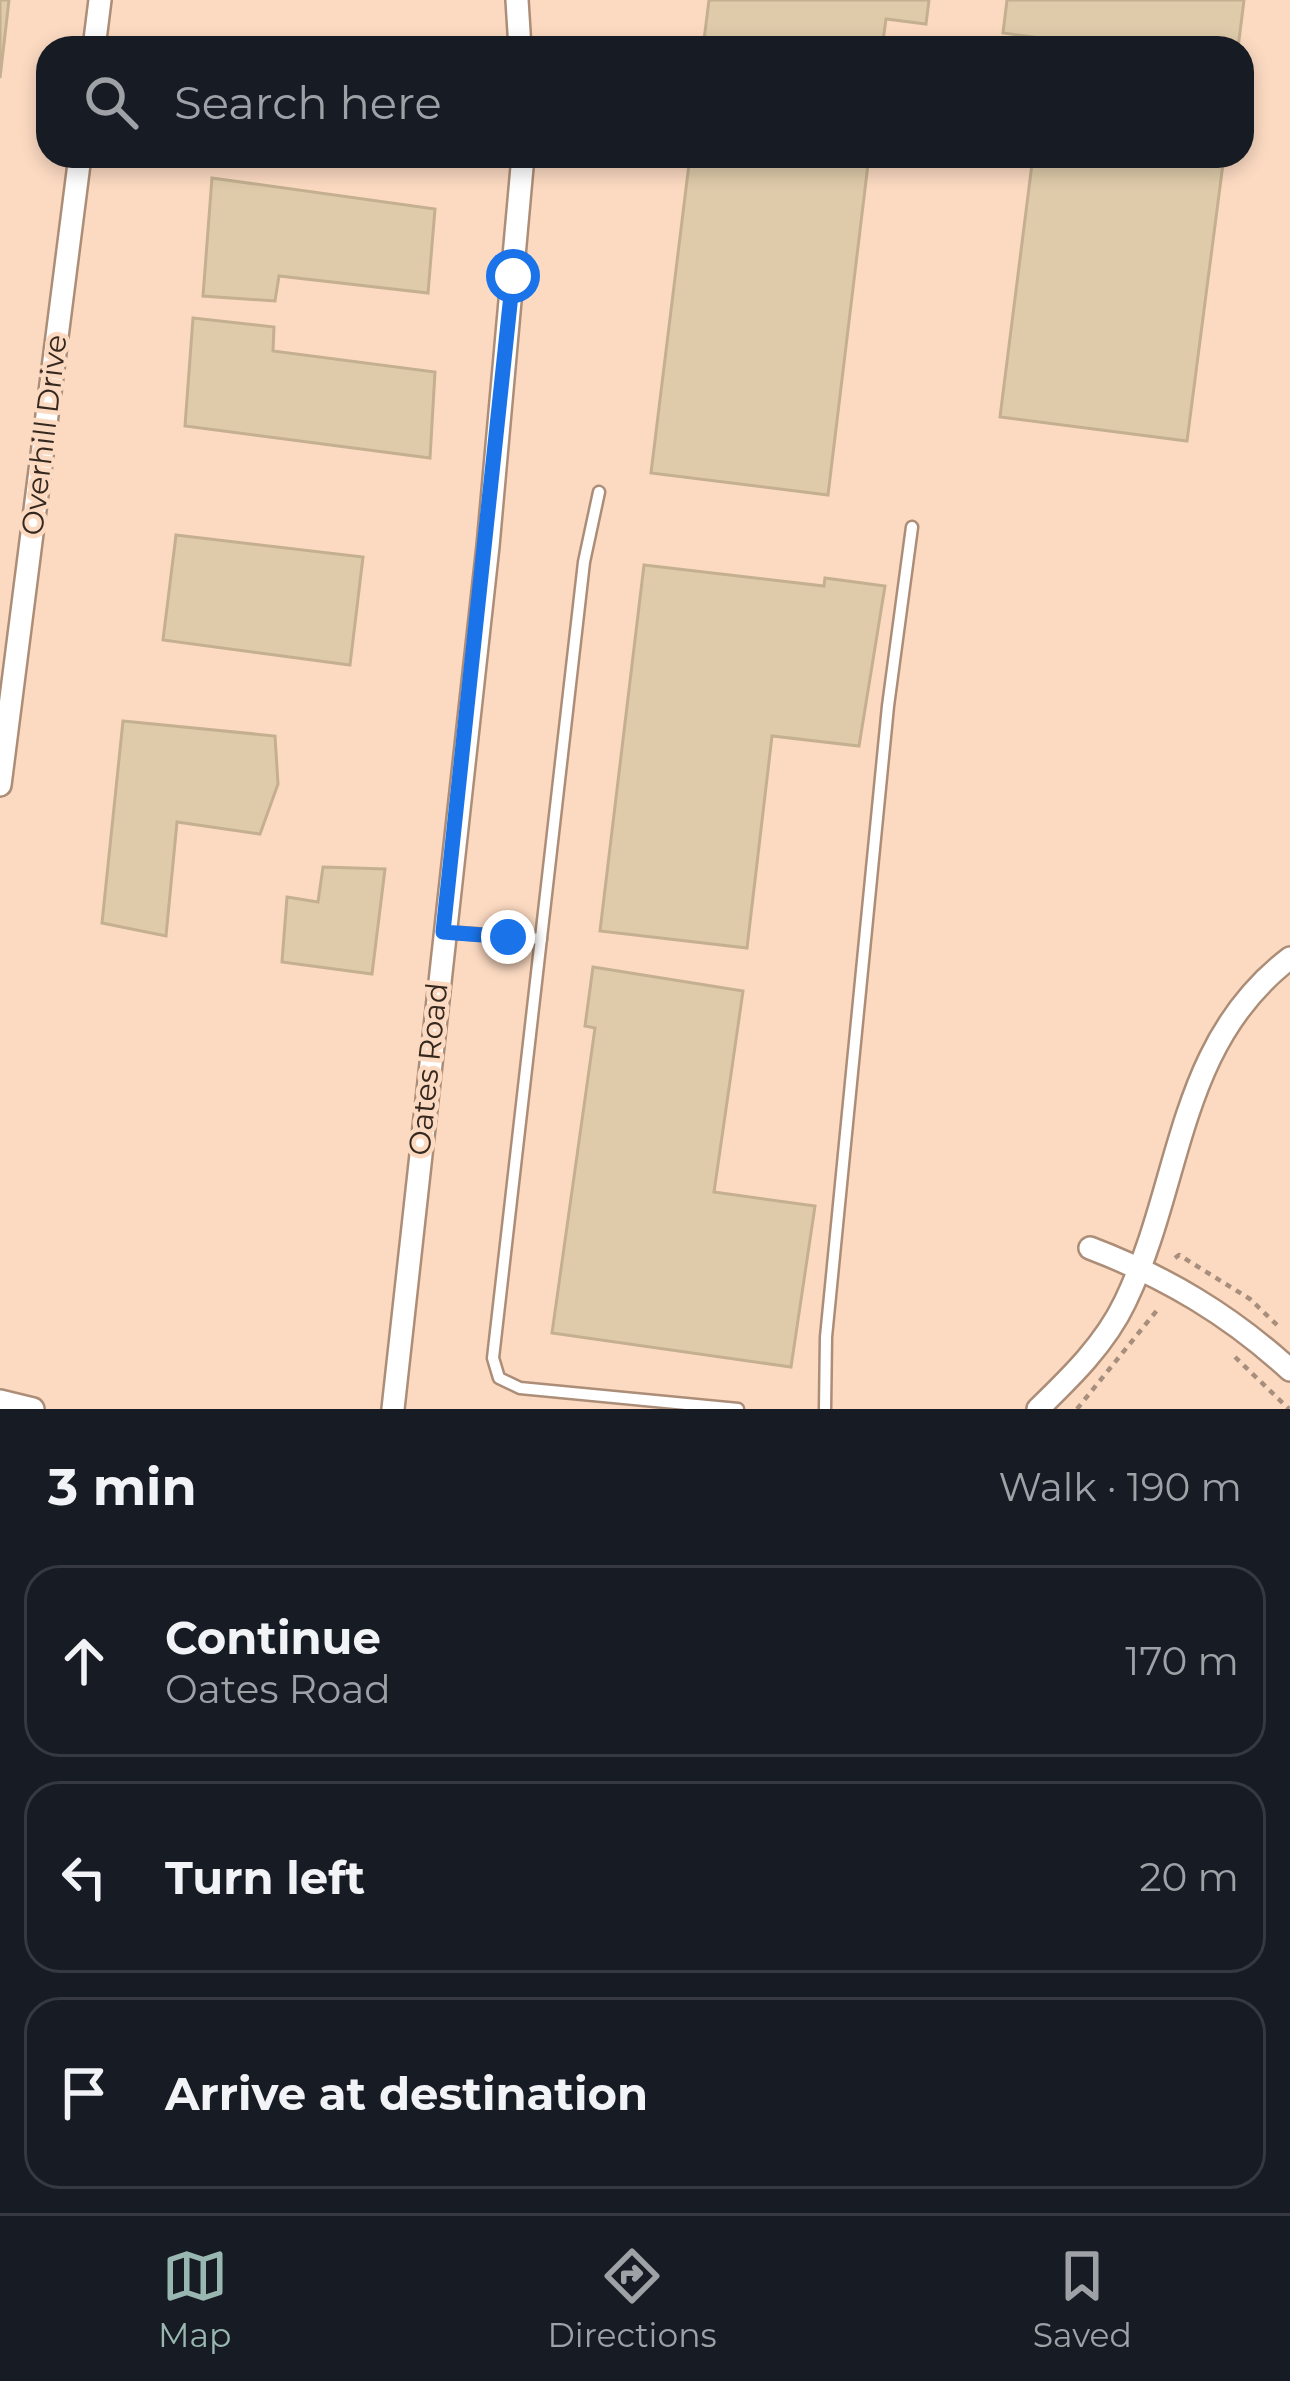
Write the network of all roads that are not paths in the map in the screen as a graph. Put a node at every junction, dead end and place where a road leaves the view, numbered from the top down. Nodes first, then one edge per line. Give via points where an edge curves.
1 (100, 0) edge
2 (517, 0) edge
3 (96, 36) edge
4 (519, 36) edge
5 (78, 168) edge
6 (523, 168) edge
7 (599, 492) dead end
8 (912, 527) dead end
9 (0, 785) edge
10 (443, 932) junction
11 (541, 939) junction
12 (1290, 958) edge
13 (1090, 1248) dead end
14 (1148, 1272) junction
15 (1290, 1370) edge
16 (0, 1401) edge
17 (33, 1409) edge
18 (393, 1409) edge
19 (738, 1409) edge
20 (825, 1409) edge
21 (1038, 1409) edge

1 - 3 street
2 - 4 street
5 - 9 street, Overhill Drive
6 - 10 street, Oates Road
7 - 11 lane
8 - 20 lane via 826,1337
10 - 11 lane
10 - 18 street, Oates Road
11 - 19 lane via 493,1358 499,1378 520,1388
12 - 14 street via 1240,1003 1198,1077
13 - 14 street
14 - 15 street via 1236,1322
14 - 21 street via 1083,1366
16 - 17 street

